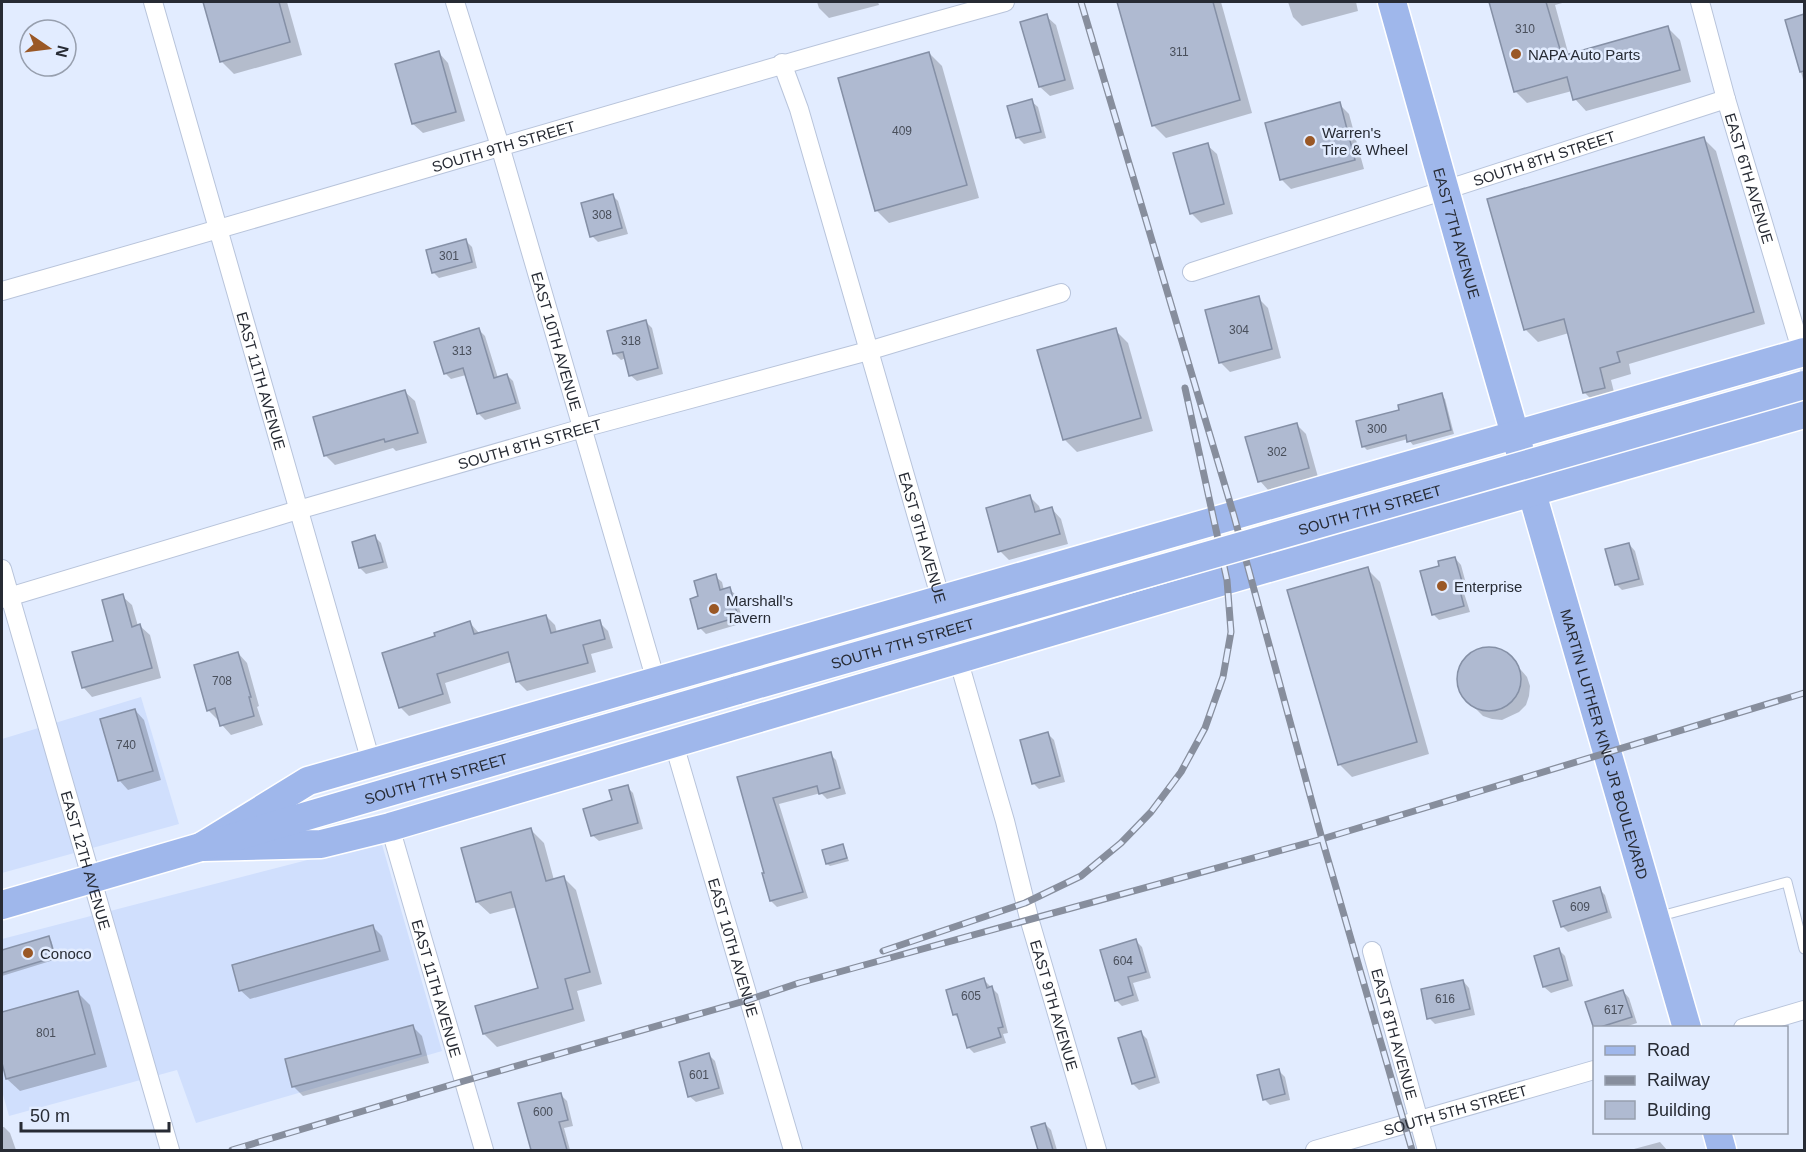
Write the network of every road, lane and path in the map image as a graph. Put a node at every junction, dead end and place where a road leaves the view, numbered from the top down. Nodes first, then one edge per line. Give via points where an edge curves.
1 (153, 2) edge
2 (455, 2) edge
3 (1005, 2) edge
4 (1392, 2) edge
5 (1700, 2) edge
6 (782, 63) junction
7 (1726, 99) junction
8 (500, 146) junction
9 (1445, 190) junction
10 (219, 230) junction
11 (1192, 272) dead end
12 (2, 291) edge
13 (1061, 293) dead end
14 (868, 351) junction
15 (1803, 352) edge
16 (1804, 385) edge
17 (1804, 414) edge
18 (583, 428) junction
19 (1516, 435) junction
20 (1524, 463) joint
21 (1532, 491) junction
22 (298, 510) junction
23 (2, 569) edge
24 (6, 598) edge
25 (940, 599) junction
26 (958, 660) junction
27 (656, 681) junction
28 (674, 744) junction
29 (371, 762) junction
30 (390, 827) junction
31 (201, 847) junction
32 (92, 879) junction
33 (2, 905) edge
34 (1655, 918) junction
35 (1804, 949) edge
36 (1372, 951) dead end
37 (1804, 1010) edge
38 (1686, 1026) edge
39 (1750, 1026) edge
40 (1593, 1070) edge
41 (1419, 1120) junction
42 (1718, 1134) edge
43 (170, 1150) edge
44 (484, 1150) edge
45 (793, 1150) edge
46 (1097, 1150) edge
47 (1315, 1150) edge
48 (1427, 1150) edge
49 (1722, 1150) edge

1 - 10 street, EAST 11TH AVENUE
2 - 8 street, EAST 10TH AVENUE
3 - 6 street, SOUTH 9TH STREET
4 - 9 main road, EAST 7TH AVENUE
5 - 7 street, EAST 6TH AVENUE
6 - 8 street, SOUTH 9TH STREET
6 - 14 street, EAST 9TH AVENUE via 799,109
7 - 9 street, SOUTH 8TH STREET
7 - 15 street, EAST 6TH AVENUE
8 - 10 street, SOUTH 9TH STREET
8 - 18 street, EAST 10TH AVENUE
9 - 11 street, SOUTH 8TH STREET
9 - 19 main road, EAST 7TH AVENUE
10 - 12 street, SOUTH 9TH STREET
10 - 22 street, EAST 11TH AVENUE
13 - 14 street, SOUTH 8TH STREET
14 - 18 street, SOUTH 8TH STREET
14 - 25 street, EAST 9TH AVENUE
15 - 19 main road
16 - 31 main road, SOUTH 7TH STREET, bridge
17 - 21 main road
18 - 22 street, SOUTH 8TH STREET
18 - 27 street, EAST 10TH AVENUE
19 - 20 main road, EAST 7TH AVENUE
19 - 25 main road
20 - 21 main road, MARTIN LUTHER KING JR BOULEVARD
21 - 26 main road
21 - 34 main road, MARTIN LUTHER KING JR BOULEVARD
22 - 24 street, SOUTH 8TH STREET
22 - 29 street, EAST 11TH AVENUE
23 - 24 street, EAST 12TH AVENUE
24 - 32 street, EAST 12TH AVENUE
25 - 26 street, EAST 9TH AVENUE
25 - 27 main road
26 - 28 main road
26 - 46 street, EAST 9TH AVENUE
27 - 29 main road
28 - 30 main road
28 - 45 street, EAST 10TH AVENUE
29 - 31 main road via 308,781
30 - 31 main road via 321,844
30 - 44 street, EAST 11TH AVENUE
31 - 32 main road, SOUTH 7TH STREET
32 - 33 main road, SOUTH 7TH STREET
32 - 43 street, EAST 12TH AVENUE
34 - 35 lane via 1787,882
34 - 38 main road, MARTIN LUTHER KING JR BOULEVARD
36 - 41 street, EAST 8TH AVENUE
37 - 39 street
40 - 41 street, SOUTH 5TH STREET
41 - 47 street, SOUTH 5TH STREET
41 - 48 street, EAST 8TH AVENUE
42 - 49 main road

